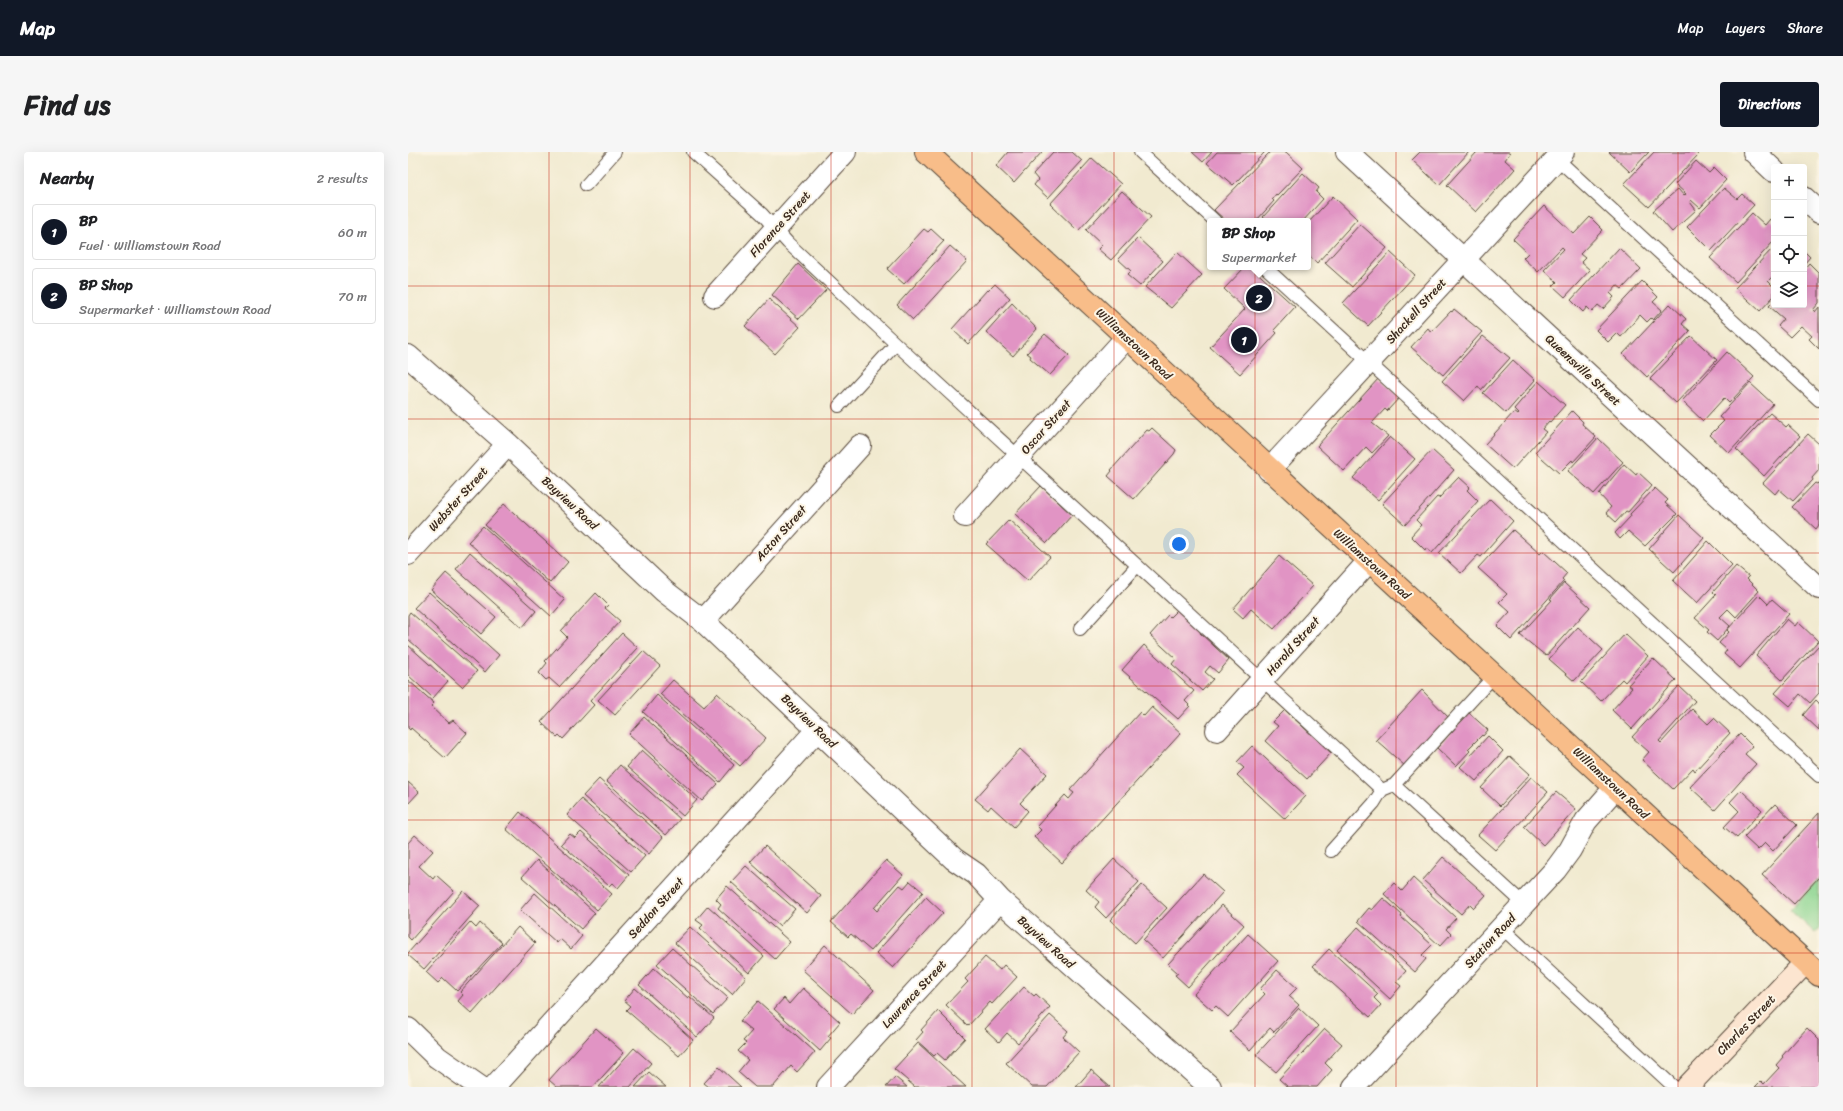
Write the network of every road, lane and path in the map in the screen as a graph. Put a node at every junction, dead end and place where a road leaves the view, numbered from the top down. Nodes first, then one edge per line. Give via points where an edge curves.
1 (615, 152) edge
2 (693, 152) edge
3 (845, 152) edge
4 (926, 152) edge
5 (1140, 152) edge
6 (1347, 152) edge
7 (1754, 152) edge
8 (1556, 154) edge
9 (1771, 168) edge
10 (586, 185) dead end
11 (1806, 200) edge
12 (1819, 212) edge
13 (1212, 218) edge
14 (775, 229) junction
15 (1463, 259) junction
16 (1268, 270) edge
17 (715, 296) dead end
18 (1127, 337) junction
19 (896, 344) junction
20 (408, 356) edge
21 (1368, 363) junction
22 (1819, 400) edge
23 (839, 406) dead end
24 (508, 444) junction
25 (860, 446) dead end
26 (1019, 457) junction
27 (1269, 470) junction
28 (965, 516) dead end
29 (408, 554) edge
30 (1369, 561) junction
31 (1137, 566) junction
32 (1819, 588) edge
33 (703, 621) junction
34 (1080, 629) dead end
35 (1494, 676) junction
36 (1262, 680) junction
37 (818, 729) junction
38 (1217, 730) dead end
39 (1819, 776) edge
40 (1388, 788) junction
41 (1615, 788) junction
42 (1331, 851) dead end
43 (1000, 900) junction
44 (1524, 904) junction
45 (1502, 928) junction
46 (1812, 969) edge
47 (408, 1029) edge
48 (480, 1087) edge
49 (494, 1087) edge
50 (828, 1087) edge
51 (1210, 1087) edge
52 (1354, 1087) edge
53 (1674, 1087) edge
54 (1687, 1087) edge

1 - 10 lane
2 - 14 lane via 762,214
3 - 14 street, Florence Street
4 - 18 main road, Williamstown Road
5 - 13 lane
6 - 15 street, Queensville Street
7 - 9 street
8 - 15 street, Shackell Street
8 - 22 lane
11 - 12 street
14 - 17 street, Florence Street
14 - 19 lane
15 - 21 street, Shackell Street
15 - 32 street, Queensville Street
16 - 21 lane
18 - 26 street, Oscar Street
18 - 27 main road, Williamstown Road
19 - 23 lane
19 - 26 lane
20 - 24 street, Bayview Road
21 - 27 street, Shackell Street
21 - 39 lane
24 - 29 street, Webster Street
24 - 33 street, Bayview Road via 664,591
25 - 33 street, Acton Street
26 - 28 street, Oscar Street
26 - 31 lane
27 - 30 main road, Williamstown Road
30 - 35 main road, Williamstown Road
30 - 36 street, Harold Street
31 - 34 lane
31 - 36 lane
33 - 37 street, Bayview Road
35 - 40 lane
35 - 41 main road, Williamstown Road
36 - 38 street, Harold Street
36 - 40 lane
37 - 43 street, Bayview Road via 954,859 976,874
37 - 49 street, Seddon Street
40 - 42 lane
40 - 44 lane
41 - 44 street, Station Road via 1586,821 1562,862
41 - 46 main road, Williamstown Road
43 - 50 street, Lawrence Street
43 - 51 street, Bayview Road
44 - 45 street, Station Road
45 - 52 street, Station Road
45 - 53 lane
46 - 54 street, Charles Street
47 - 48 street via 437,1057

